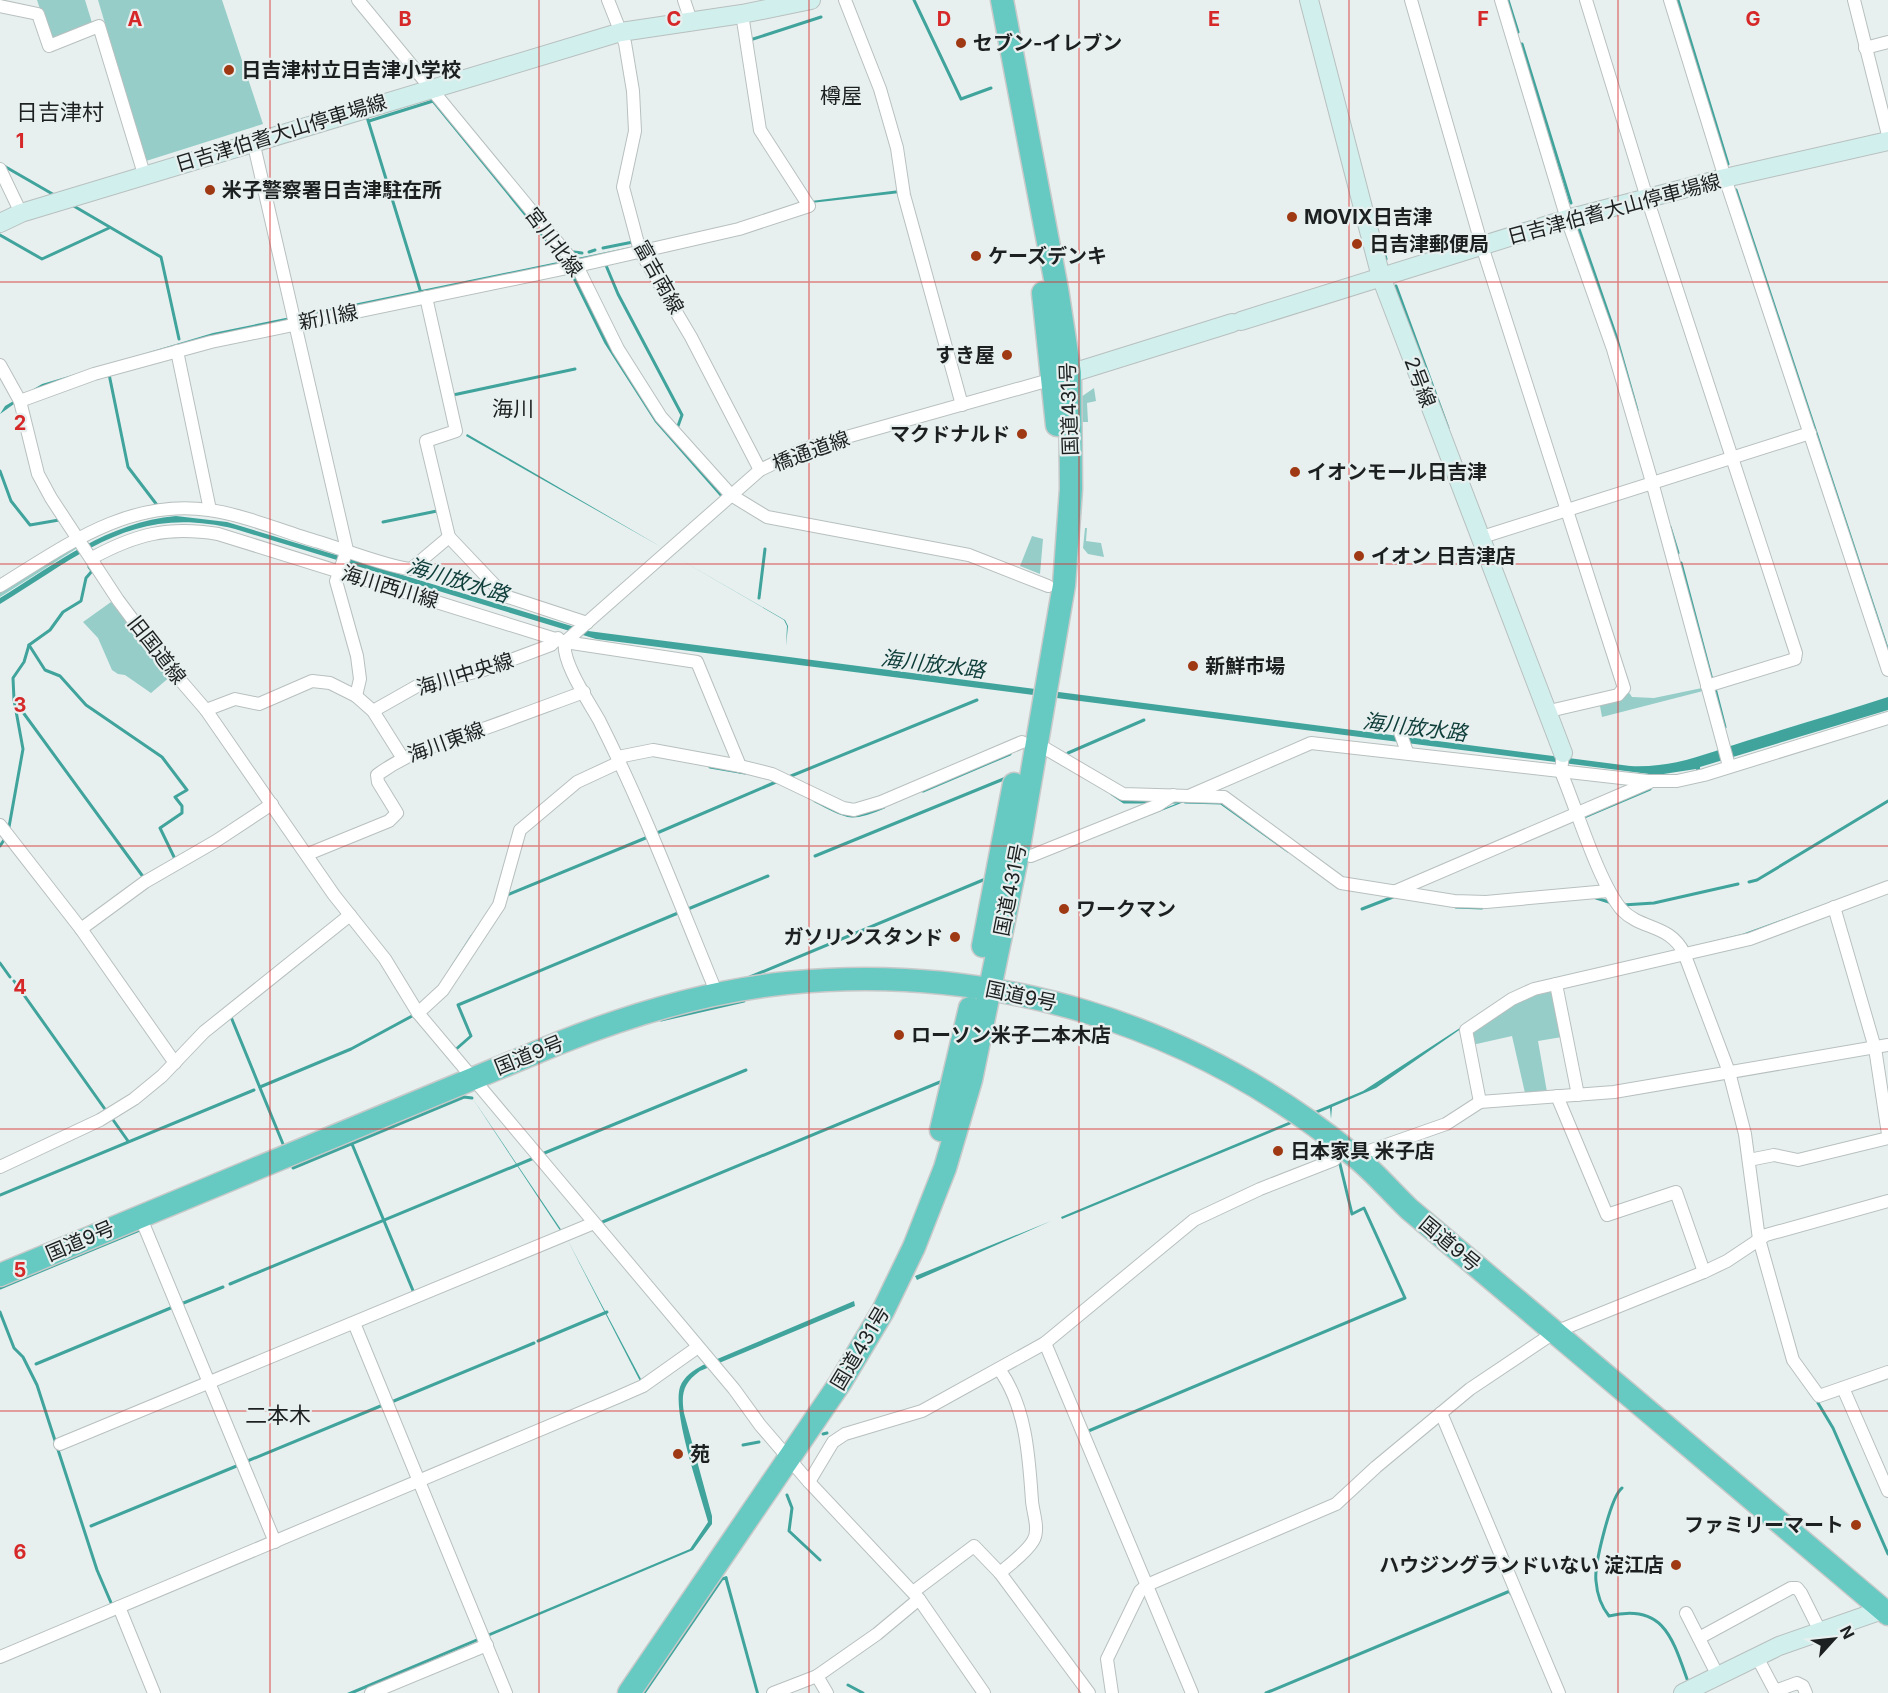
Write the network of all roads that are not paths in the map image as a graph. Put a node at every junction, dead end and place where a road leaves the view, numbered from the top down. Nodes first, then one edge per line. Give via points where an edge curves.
1 (358, 0) edge
2 (608, 0) edge
3 (684, 0) edge
4 (845, 0) edge
5 (988, 0) edge
6 (1002, 0) edge
7 (1309, 0) edge
8 (1411, 0) edge
9 (1501, 0) edge
10 (1586, 0) edge
11 (1670, 0) edge
12 (1854, 0) edge
13 (800, 1) edge
14 (0, 6) edge
15 (742, 14) junction
16 (691, 21) junction
17 (621, 32) junction
18 (1888, 42) edge
19 (1865, 48) junction
20 (433, 88) junction
21 (1888, 135) edge
22 (253, 141) junction
23 (1888, 141) edge
24 (0, 169) edge
25 (144, 174) junction
26 (1725, 178) junction
27 (1647, 198) junction
28 (21, 213) junction
29 (1567, 219) junction
30 (0, 223) edge
31 (1482, 246) junction
32 (640, 251) junction
33 (577, 266) junction
34 (1381, 277) junction
35 (426, 297) junction
36 (297, 322) junction
37 (177, 351) junction
38 (0, 365) edge
39 (1062, 376) junction
40 (20, 401) junction
41 (962, 405) junction
42 (1810, 433) junction
43 (1732, 457) junction
44 (760, 470) junction
45 (1652, 482) junction
46 (731, 495) junction
47 (210, 510) junction
48 (1565, 510) junction
49 (449, 537) junction
50 (1479, 538) junction
51 (85, 548) junction
52 (346, 552) junction
53 (340, 570) junction
54 (0, 586) edge
55 (1048, 586) junction
56 (586, 624) junction
57 (565, 639) junction
58 (1888, 670) edge
59 (1707, 686) junction
60 (584, 692) junction
61 (1039, 692) junction
62 (356, 696) junction
63 (206, 710) junction
64 (373, 711) junction
65 (1545, 712) junction
66 (1888, 718) edge
67 (1400, 732) dead end
68 (1030, 742) junction
69 (1407, 750) junction
70 (402, 757) junction
71 (619, 759) junction
72 (1728, 763) junction
73 (1562, 764) junction
74 (740, 766) junction
75 (1652, 781) junction
76 (1173, 795) junction
77 (1191, 795) junction
78 (272, 804) junction
79 (1579, 814) junction
80 (0, 825) edge
81 (308, 854) junction
82 (1031, 856) dead end
83 (1888, 887) edge
84 (1396, 891) junction
85 (1608, 891) junction
86 (1834, 907) junction
87 (350, 915) junction
88 (81, 929) junction
89 (1684, 953) junction
90 (1556, 984) junction
91 (982, 987) junction
92 (717, 994) junction
93 (418, 1013) junction
94 (1888, 1045) edge
95 (1875, 1048) junction
96 (175, 1063) junction
97 (1729, 1072) junction
98 (472, 1078) junction
99 (1578, 1095) junction
100 (1557, 1096) junction
101 (1480, 1102) junction
102 (1888, 1136) edge
103 (1350, 1152) junction
104 (1749, 1160) junction
105 (0, 1167) edge
106 (1888, 1201) edge
107 (140, 1216) junction
108 (594, 1223) junction
109 (1759, 1239) junction
110 (1704, 1272) junction
111 (0, 1275) edge
112 (354, 1323) junction
113 (1555, 1332) junction
114 (1045, 1343) junction
115 (698, 1347) junction
116 (999, 1369) junction
117 (1888, 1372) edge
118 (209, 1383) junction
119 (1843, 1388) junction
120 (1441, 1413) junction
121 (60, 1444) dead end
122 (785, 1454) junction
123 (419, 1482) junction
124 (809, 1482) junction
125 (1888, 1491) edge
126 (274, 1542) junction
127 (1000, 1574) junction
128 (1147, 1585) junction
129 (916, 1595) junction
130 (119, 1607) junction
131 (1887, 1611) edge
132 (1686, 1613) dead end
133 (1820, 1631) junction
134 (1699, 1638) junction
135 (484, 1640) junction
136 (0, 1657) edge
137 (1757, 1657) junction
138 (817, 1676) junction
139 (1718, 1676) junction
140 (154, 1693) edge
141 (371, 1693) edge
142 (506, 1693) edge
143 (616, 1693) edge
144 (629, 1693) edge
145 (773, 1693) edge
146 (827, 1693) edge
147 (984, 1693) edge
148 (1089, 1693) edge
149 (1112, 1693) edge
150 (1192, 1693) edge
151 (1559, 1693) edge
152 (1683, 1693) edge
153 (1806, 1693) edge

1 - 20 street, 宮川北線
2 - 17 street, 富吉南線
3 - 16 street
4 - 41 street via 880,88 897,147 904,195
5 - 39 highway, 国道431号
6 - 39 highway, 国道431号
7 - 34 main road, 2号線
8 - 31 street
9 - 29 street
10 - 27 street
11 - 26 street
12 - 19 street
13 - 15 main road, 日吉津伯耆大山停車場線
14 - 25 street via 38,14 49,46 99,26
15 - 16 main road, 日吉津伯耆大山停車場線
15 - 32 street, 新川線 via 760,130 809,206 739,229
16 - 17 main road, 日吉津伯耆大山停車場線
17 - 20 main road, 日吉津伯耆大山停車場線
17 - 32 street, 富吉南線 via 633,91 635,131 623,187
18 - 19 street
19 - 21 street
20 - 22 main road, 日吉津伯耆大山停車場線
20 - 33 street, 宮川北線
22 - 25 main road, 日吉津伯耆大山停車場線
22 - 36 street
23 - 26 main road, 日吉津伯耆大山停車場線
24 - 28 street
25 - 28 main road, 日吉津伯耆大山停車場線
26 - 27 main road, 日吉津伯耆大山停車場線
26 - 42 street
27 - 29 main road, 日吉津伯耆大山停車場線
27 - 43 street
28 - 30 main road, 日吉津伯耆大山停車場線
29 - 31 main road, 日吉津伯耆大山停車場線
29 - 45 street via 1613,349
31 - 34 main road, 日吉津伯耆大山停車場線
31 - 48 street
32 - 33 street, 新川線
32 - 44 street, 富吉南線 via 691,337
33 - 35 street, 新川線
33 - 46 street, 宮川北線 via 618,349 661,417
34 - 39 main road, 日吉津伯耆大山停車場線
34 - 50 main road, 2号線
35 - 36 street, 新川線
35 - 49 street via 456,431 426,441
36 - 37 street, 新川線
36 - 52 street
37 - 40 street, 新川線 via 94,374
37 - 47 street
38 - 40 street, 旧国道線
39 - 41 street, 橋通道線
39 - 55 highway, 国道431号
39 - 61 highway, 国道431号 via 1071,489 1064,585
40 - 51 street, 旧国道線 via 38,474
41 - 44 street, 橋通道線 via 804,449
42 - 43 street
42 - 58 street
43 - 45 street
43 - 59 street via 1796,653 1795,659
44 - 46 street, 橋通道線
45 - 48 street
45 - 59 street
46 - 55 street, 宮川北線 via 767,517 969,555
46 - 56 street, 橋通道線
47 - 51 street via 170,508 135,513
47 - 52 street
48 - 50 street
48 - 65 street via 1624,688 1618,695
49 - 52 street via 411,569
49 - 56 street via 505,596
50 - 65 main road, 2号線
51 - 53 street, 海川西川線 via 165,530 191,530 218,534
51 - 54 street
51 - 63 street, 旧国道線 via 162,659
52 - 53 street
53 - 57 street, 海川西川線
53 - 62 street via 336,580 360,679
55 - 61 highway, 国道431号
56 - 57 street, 海川中央線
57 - 60 street via 564,652
57 - 64 street, 海川中央線 via 484,670 419,685
57 - 74 street, 海川西川線 via 697,662
59 - 72 street
60 - 70 street, 海川東線
60 - 71 street
61 - 68 highway, 国道431号
62 - 63 street via 330,683 312,681 265,702 235,699
62 - 64 street
63 - 78 street, 旧国道線
64 - 70 street
65 - 73 main road, 2号線
66 - 72 street
67 - 69 street
68 - 74 street via 854,810 772,774
68 - 76 street via 1123,794
68 - 91 highway, 国道431号 via 1018,854
69 - 73 street
69 - 77 street via 1311,743
70 - 81 street, 海川東線 via 377,775 396,816
71 - 74 street via 653,750
71 - 92 street
71 - 93 street via 577,782 520,830 499,905 443,990
72 - 75 street via 1677,781
73 - 75 street
73 - 79 street
75 - 79 street
76 - 77 street
76 - 82 street via 1158,805
77 - 84 street via 1224,797 1341,883
78 - 81 street, 旧国道線
78 - 88 street via 145,882
79 - 84 street
79 - 85 street
80 - 88 street
81 - 87 street, 旧国道線
83 - 86 street
84 - 85 street via 1486,902
85 - 89 street via 1624,912 1673,936
86 - 89 street via 1750,939
86 - 95 street
87 - 93 street, 旧国道線 via 385,959
87 - 96 street via 204,1032
88 - 96 street
89 - 90 street
89 - 97 street
90 - 99 street
90 - 101 street via 1512,999 1466,1030
91 - 92 highway, 国道9号 via 833,979
91 - 103 highway, 国道9号 via 1078,1009 1170,1041 1232,1072
91 - 122 highway, 国道431号 via 971,1080 945,1168 914,1247 883,1311
92 - 98 highway, 国道9号 via 615,1021
93 - 98 street, 旧国道線
94 - 95 street
95 - 97 street
95 - 102 street
96 - 105 street via 134,1099 100,1120
97 - 99 street
97 - 104 street
98 - 107 highway, 国道9号
98 - 108 street, 旧国道線
99 - 100 street
100 - 101 street
100 - 110 street via 1607,1215 1676,1192
101 - 103 street via 1446,1124
102 - 104 street via 1798,1160 1774,1155
103 - 113 highway, 国道9号 via 1409,1209
103 - 114 street via 1194,1220
104 - 109 street
106 - 109 street
107 - 111 highway, 国道9号
107 - 118 street
108 - 112 street
108 - 115 street, 旧国道線
109 - 110 street
109 - 119 street via 1793,1360 1819,1396
110 - 113 street
112 - 118 street
112 - 123 street
113 - 120 street
113 - 131 highway, 国道9号
114 - 116 street
114 - 128 street
115 - 122 street, 旧国道線
115 - 123 street via 643,1386
116 - 124 street via 922,1411 844,1434 833,1442
116 - 127 street via 1016,1399 1020,1416 1036,1527 1034,1540
117 - 119 street
118 - 121 street
118 - 126 street
119 - 125 street
120 - 128 street via 1336,1504
120 - 151 street
122 - 124 street, 旧国道線
122 - 143 highway, 国道431号
122 - 144 highway, 国道431号
123 - 126 street
123 - 135 street
124 - 129 street, 旧国道線
126 - 130 street
127 - 129 street via 974,1546
127 - 148 street
128 - 149 street via 1140,1591 1107,1659
128 - 150 street
129 - 138 street via 877,1634
129 - 147 street, 旧国道線
130 - 136 street
130 - 140 street
131 - 133 main road
132 - 134 street
133 - 134 street via 1801,1593 1791,1588
133 - 137 main road
134 - 139 street
135 - 141 street
135 - 142 street
137 - 139 main road
137 - 153 street via 1774,1691 1797,1683
138 - 145 street
138 - 146 street
139 - 152 main road

